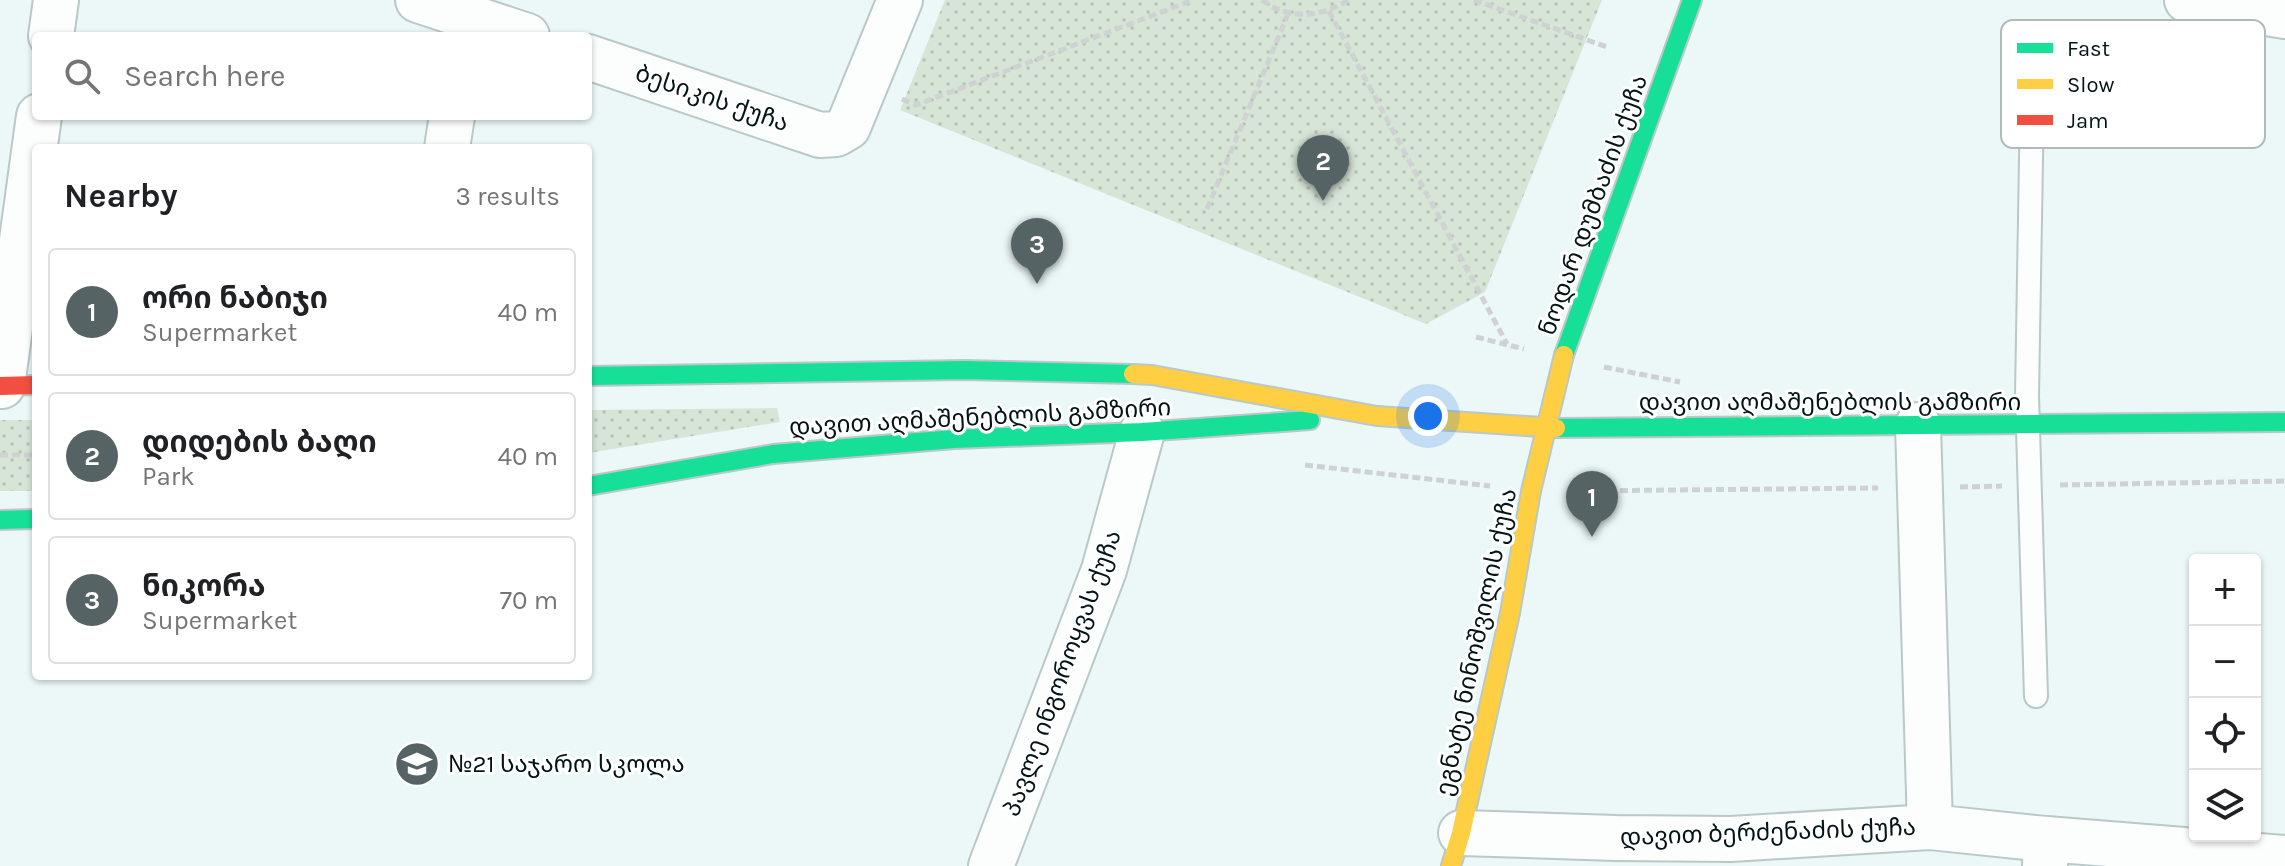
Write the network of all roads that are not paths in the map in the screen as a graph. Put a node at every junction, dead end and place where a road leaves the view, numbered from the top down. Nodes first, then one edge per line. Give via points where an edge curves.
1 (56, 0) edge
2 (418, 0) edge
3 (900, 0) edge
4 (1692, 0) edge
5 (2187, 0) edge
6 (2285, 16) edge
7 (468, 26) edge
8 (52, 32) edge
9 (503, 32) edge
10 (592, 58) edge
11 (39, 120) edge
12 (451, 120) edge
13 (36, 144) edge
14 (448, 144) edge
15 (2031, 148) edge
16 (32, 189) edge
17 (592, 376) edge
18 (13, 386) edge
19 (1377, 416) junction
20 (2285, 422) edge
21 (2027, 424) junction
22 (1918, 425) junction
23 (1547, 428) junction
24 (1142, 432) junction
25 (592, 485) edge
26 (32, 519) edge
27 (0, 520) edge
28 (2036, 696) dead end
29 (1930, 827) junction
30 (1456, 849) edge
31 (1730, 852) edge
32 (2046, 852) edge
33 (2285, 858) edge
34 (991, 866) edge

1 - 8 street
2 - 7 street
3 - 10 street, ბესიკის ქუჩა via 848,127 836,134 820,135
4 - 23 main road, ნოდარ დუმბაძის ქუჩა via 1563,358
5 - 6 street
7 - 9 street
11 - 13 street
12 - 14 street
15 - 21 lane
16 - 18 street
17 - 19 main road, დავით აღმაშენებლის გამზირი via 964,370 1152,375
19 - 23 main road, დავით აღმაშენებლის გამზირი
19 - 24 main road, დავით აღმაშენებლის გამზირი
20 - 21 main road, დავით აღმაშენებლის გამზირი
21 - 22 main road, დავით აღმაშენებლის გამზირი
21 - 28 lane
22 - 23 main road, დავით აღმაშენებლის გამზირი
22 - 29 street
23 - 30 main road, ეგნატე ნინოშვილის ქუჩა
24 - 25 main road, დავით აღმაშენებლის გამზირი via 954,439 773,454
24 - 34 street, პავლე ინგოროყვას ქუჩა via 1104,570
26 - 27 main road
29 - 31 street, დავით ბერძენაძის ქუჩა
29 - 32 street, დავით ბერძენაძის ქუჩა
30 - 31 street, დავით ბერძენაძის ქუჩა via 1616,838
32 - 33 street, დავით ბერძენაძის ქუჩა

